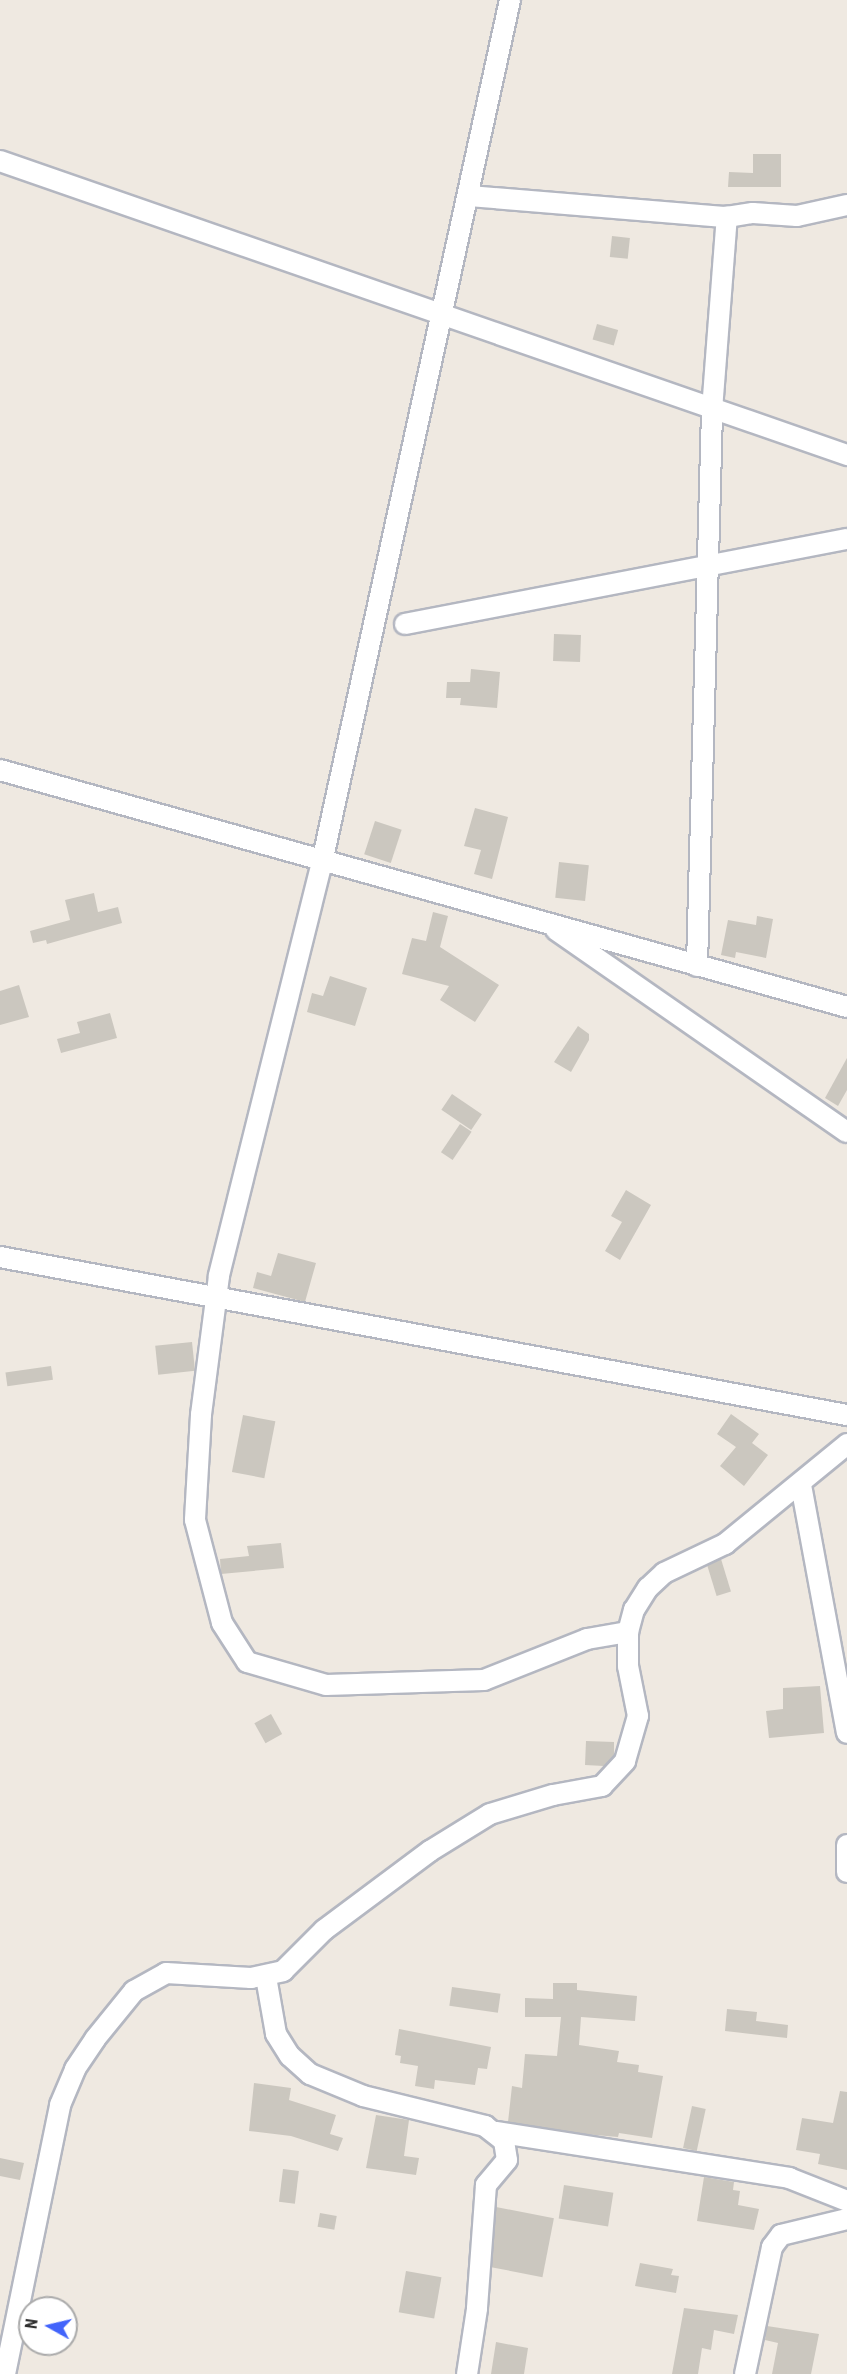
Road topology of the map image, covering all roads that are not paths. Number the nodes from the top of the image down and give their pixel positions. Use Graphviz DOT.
graph roads {
  1 [pos="510,0"];
  2 [pos="0,160"];
  3 [pos="469,196"];
  4 [pos="847,205"];
  5 [pos="727,217"];
  6 [pos="443,316"];
  7 [pos="712,410"];
  8 [pos="847,455"];
  9 [pos="847,539"];
  10 [pos="708,564"];
  11 [pos="405,624"];
  12 [pos="0,770"];
  13 [pos="322,862"];
  14 [pos="541,919"];
  15 [pos="697,966"];
  16 [pos="847,1007"];
  17 [pos="847,1132"];
  18 [pos="0,1257"];
  19 [pos="216,1299"];
  20 [pos="847,1415"];
  21 [pos="847,1444"];
  22 [pos="801,1485"];
  23 [pos="628,1632"];
  24 [pos="847,1733"];
  25 [pos="847,1845"];
  26 [pos="847,1872"];
  27 [pos="266,1977"];
  28 [pos="496,2132"];
  29 [pos="847,2201"];
  30 [pos="847,2219"];
  31 [pos="9,2299"];
  32 [pos="5,2374"];
  33 [pos="467,2374"];
  34 [pos="746,2374"];
  1 -- 3 [label="street"];
  2 -- 6 [label="street"];
  3 -- 5 [label="street"];
  3 -- 6 [label="street"];
  4 -- 5 [label="street"];
  5 -- 7 [label="street"];
  6 -- 7 [label="street"];
  6 -- 13 [label="street"];
  7 -- 8 [label="street"];
  7 -- 10 [label="street"];
  9 -- 10 [label="street"];
  10 -- 11 [label="street"];
  10 -- 15 [label="street"];
  12 -- 13 [label="street"];
  13 -- 14 [label="street"];
  13 -- 19 [label="street"];
  14 -- 15 [label="street"];
  14 -- 17 [label="street"];
  15 -- 16 [label="street"];
  18 -- 19 [label="street"];
  19 -- 20 [label="street"];
  19 -- 23 [label="street"];
  21 -- 22 [label="street"];
  22 -- 23 [label="street"];
  22 -- 24 [label="street"];
  23 -- 27 [label="street"];
  25 -- 26 [label="street"];
  27 -- 28 [label="street"];
  27 -- 31 [label="street"];
  28 -- 29 [label="street"];
  28 -- 33 [label="street"];
  30 -- 34 [label="street"];
  31 -- 32 [label="street"];
}
